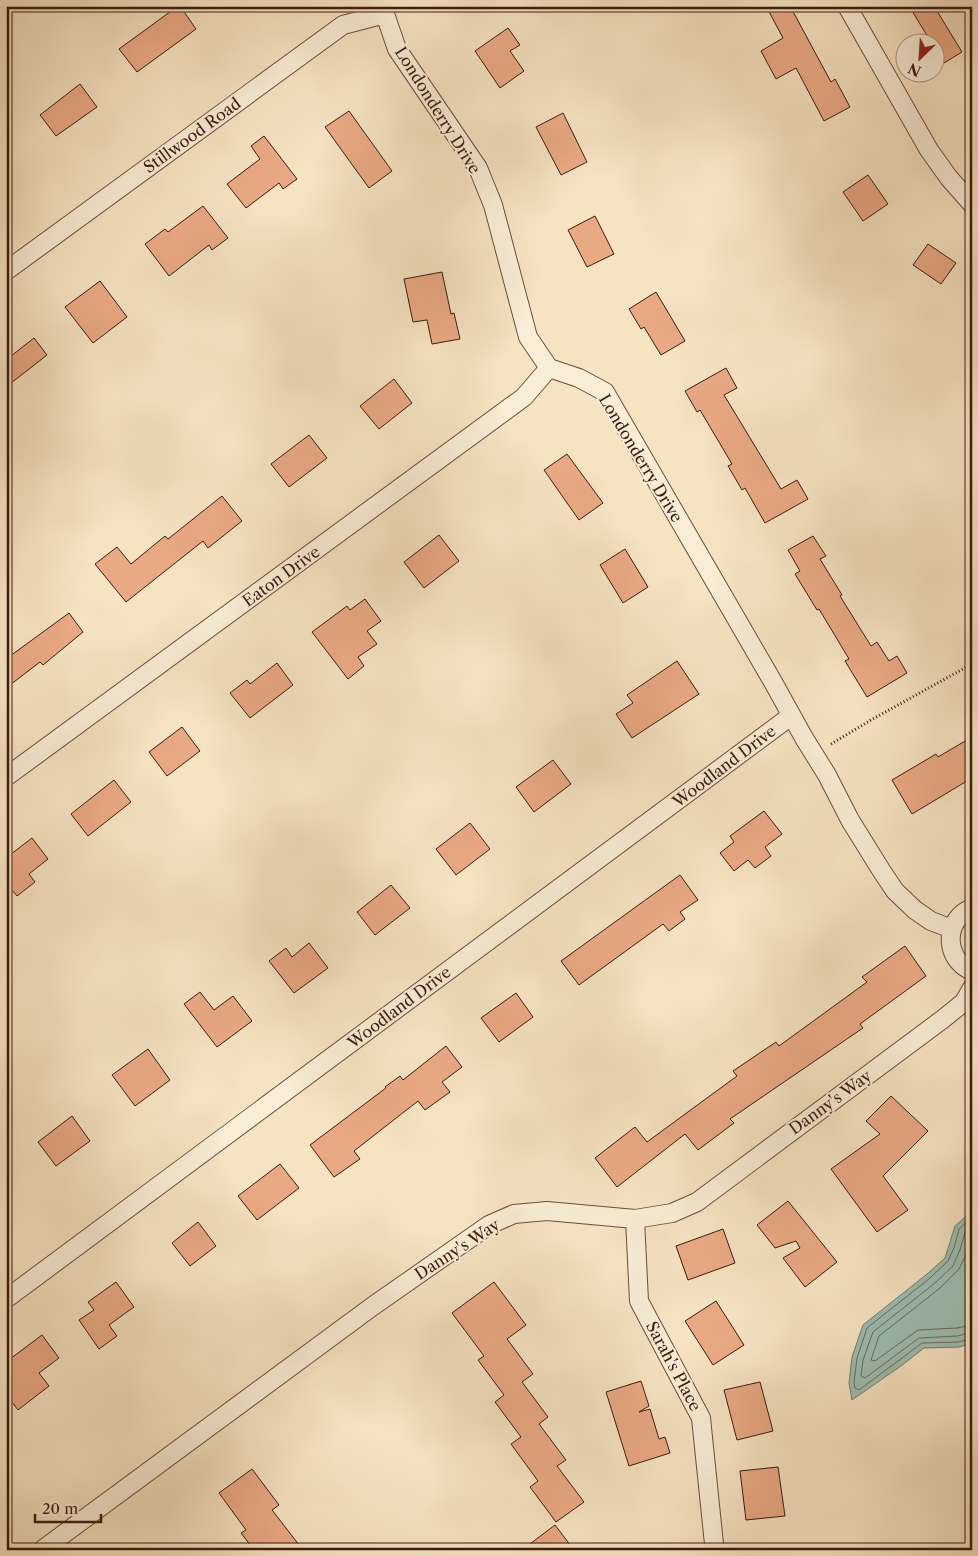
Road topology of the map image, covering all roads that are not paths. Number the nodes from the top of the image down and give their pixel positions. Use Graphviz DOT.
graph roads {
  1 [pos="847,6"];
  2 [pos="385,10"];
  3 [pos="972,204"];
  4 [pos="6,270"];
  5 [pos="549,368"];
  6 [pos="791,716"];
  7 [pos="6,777"];
  8 [pos="972,908"];
  9 [pos="952,929"];
  10 [pos="972,971"];
  11 [pos="972,988"];
  12 [pos="635,1219"];
  13 [pos="6,1299"];
  14 [pos="714,1544"];
  15 [pos="42,1550"];
  1 -- 3 [label="street"];
  2 -- 4 [label="street, Stillwood Road"];
  2 -- 5 [label="street, Londonderry Drive"];
  5 -- 6 [label="street, Londonderry Drive"];
  5 -- 7 [label="street, Eaton Drive"];
  6 -- 9 [label="street"];
  6 -- 13 [label="street, Woodland Drive"];
  8 -- 9 [label="street"];
  9 -- 10 [label="street"];
  11 -- 12 [label="street, Danny's Way"];
  12 -- 14 [label="street, Sarah's Place"];
  12 -- 15 [label="street, Danny's Way"];
}
